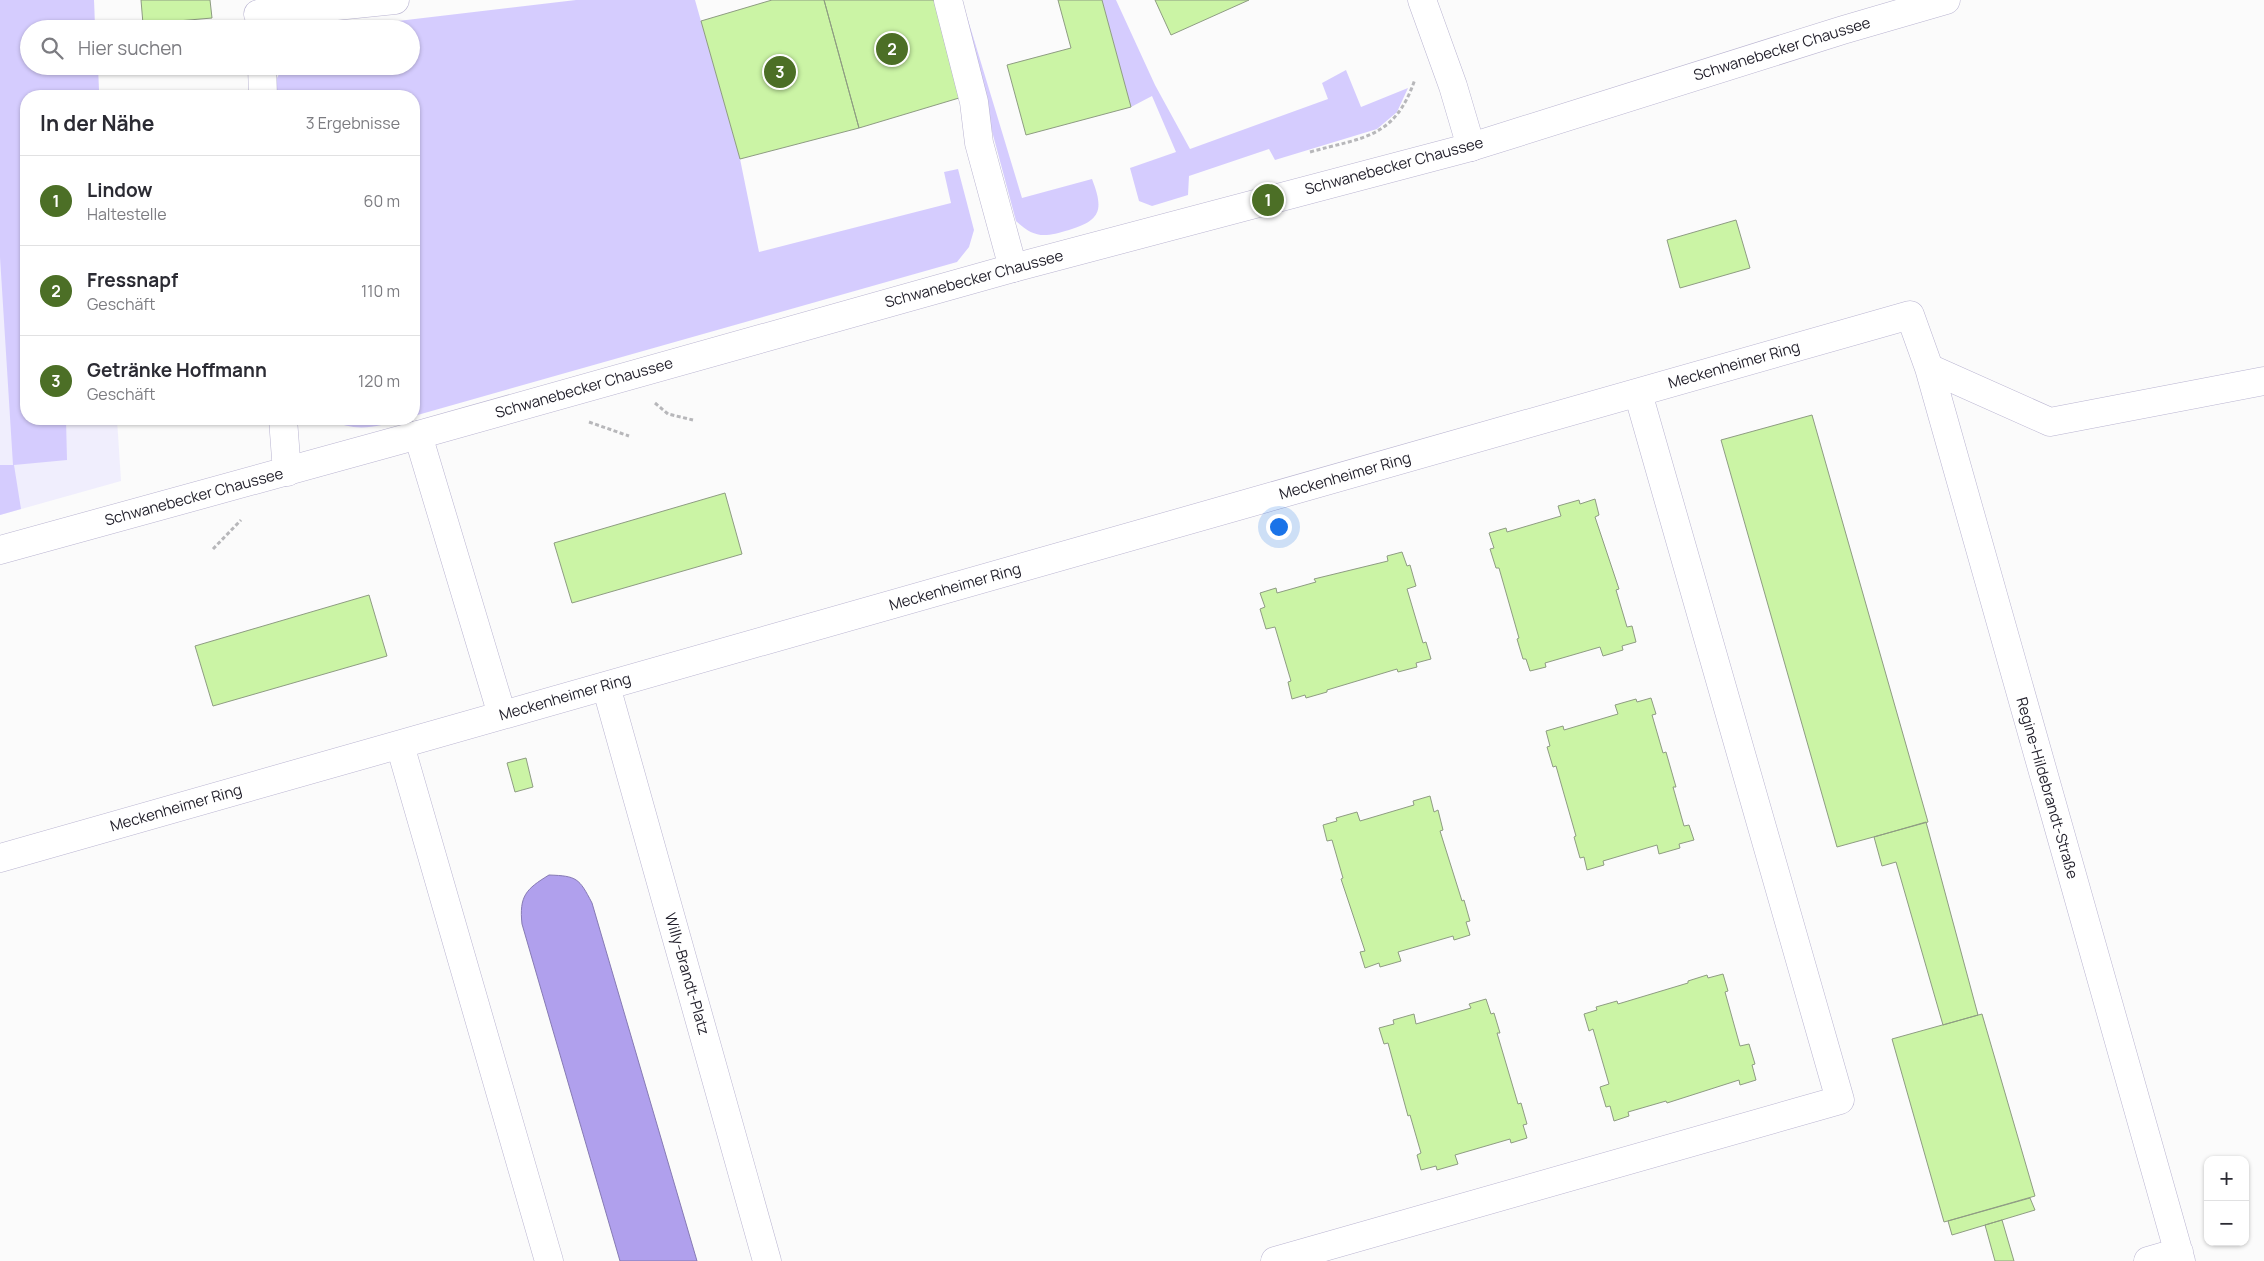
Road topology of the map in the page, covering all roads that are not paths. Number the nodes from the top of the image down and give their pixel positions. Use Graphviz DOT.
graph roads {
  1 [pos="395,0"];
  2 [pos="948,0"];
  3 [pos="1422,0"];
  4 [pos="1946,0"];
  5 [pos="258,14"];
  6 [pos="262,75"];
  7 [pos="263,90"];
  8 [pos="1471,147"];
  9 [pos="1013,268"];
  10 [pos="1910,315"];
  11 [pos="1929,368"];
  12 [pos="2264,380"];
  13 [pos="1638,393"];
  14 [pos="283,425"];
  15 [pos="418,435"];
  16 [pos="287,472"];
  17 [pos="0,550"];
  18 [pos="606,686"];
  19 [pos="502,715"];
  20 [pos="400,745"];
  21 [pos="0,858"];
  22 [pos="2180,1257"];
  23 [pos="549,1261"];
  24 [pos="767,1261"];
  25 [pos="1275,1261"];
  26 [pos="2148,1261"];
  1 -- 5 [label="main road"];
  2 -- 9 [label="main road"];
  3 -- 8 [label="main road"];
  4 -- 8 [label="main road, Schwanebecker Chaussee"];
  6 -- 7 [label="main road"];
  8 -- 9 [label="main road, Schwanebecker Chaussee"];
  9 -- 15 [label="main road, Schwanebecker Chaussee"];
  10 -- 11 [label="main road, Regine-Hildebrandt-Straße"];
  10 -- 13 [label="main road, Meckenheimer Ring"];
  11 -- 12 [label="main road"];
  11 -- 22 [label="main road, Regine-Hildebrandt-Straße"];
  13 -- 18 [label="main road, Meckenheimer Ring"];
  13 -- 25 [label="main road"];
  14 -- 16 [label="main road"];
  15 -- 16 [label="main road, Schwanebecker Chaussee"];
  15 -- 19 [label="main road"];
  16 -- 17 [label="main road, Schwanebecker Chaussee"];
  18 -- 19 [label="main road, Meckenheimer Ring"];
  18 -- 24 [label="main road, Willy-Brandt-Platz"];
  19 -- 20 [label="main road, Meckenheimer Ring"];
  20 -- 21 [label="main road, Meckenheimer Ring"];
  20 -- 23 [label="main road"];
  22 -- 26 [label="main road"];
}
